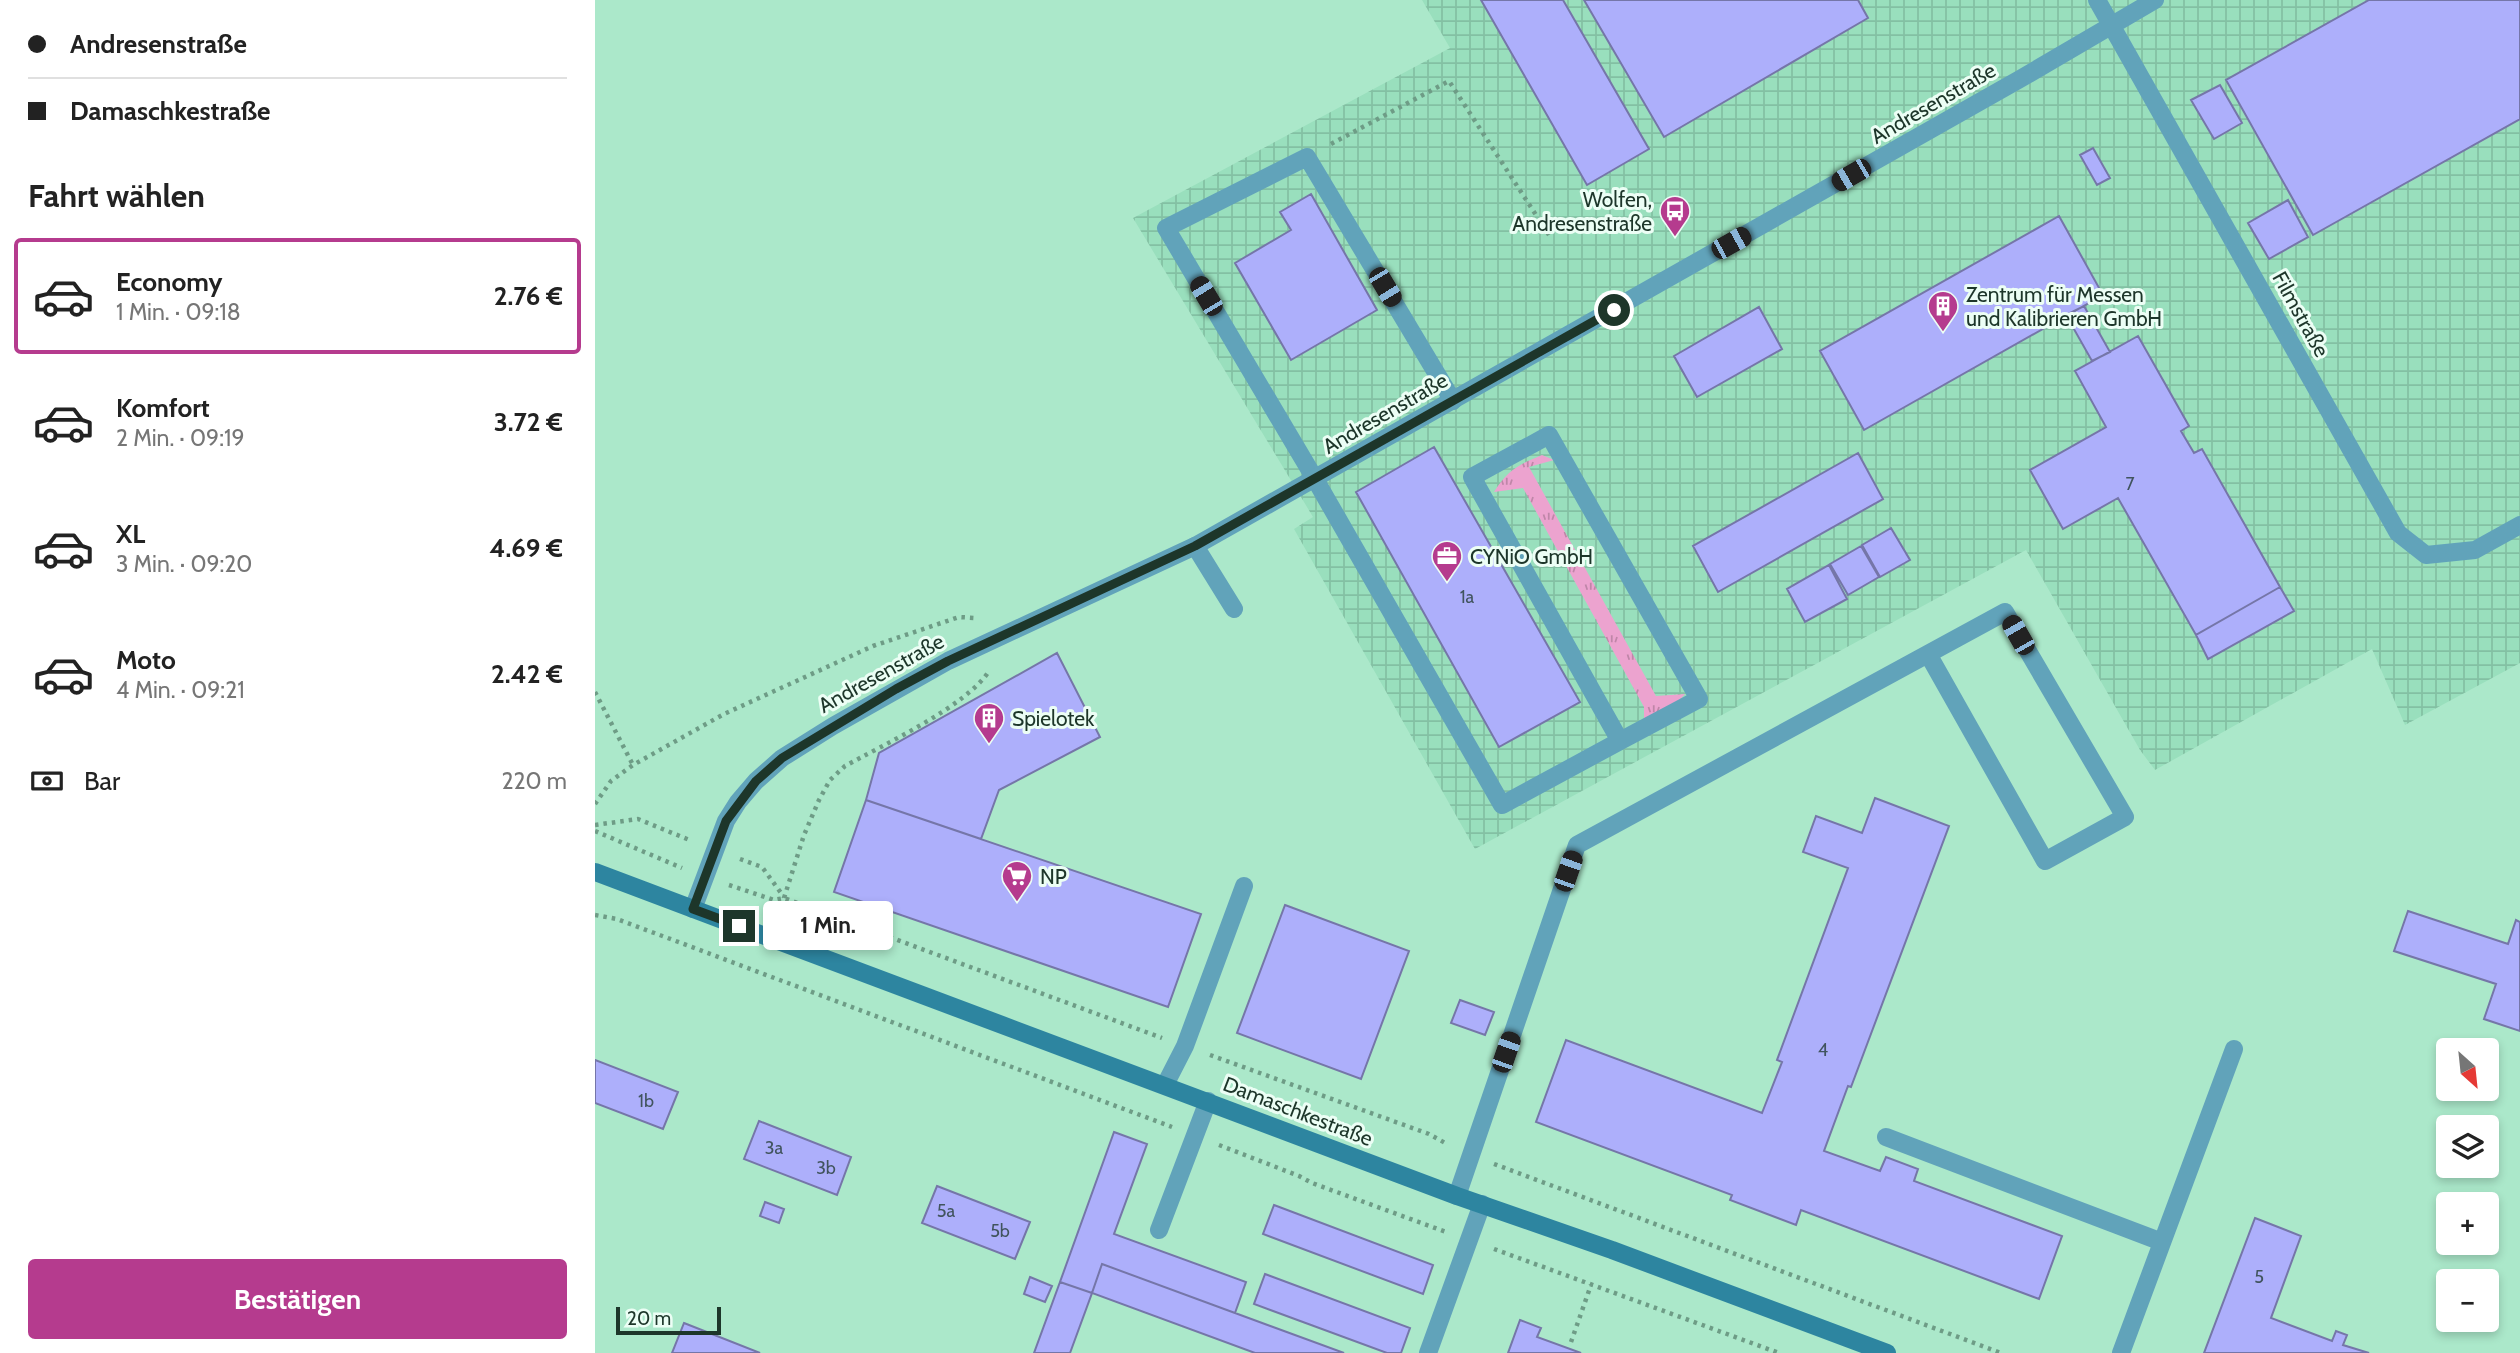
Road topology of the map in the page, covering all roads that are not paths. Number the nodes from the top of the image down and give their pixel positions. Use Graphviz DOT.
graph roads {
  1 [pos="2097,0"];
  2 [pos="2155,0"];
  3 [pos="2112,25"];
  4 [pos="1453,401"];
  5 [pos="1315,479"];
  6 [pos="2520,525"];
  7 [pos="1195,546"];
  8 [pos="1234,609"];
  9 [pos="1928,654"];
  10 [pos="1621,741"];
  11 [pos="595,872"];
  12 [pos="1244,886"];
  13 [pos="693,909"];
  14 [pos="2234,1049"];
  15 [pos="1165,1085"];
  16 [pos="1208,1101"];
  17 [pos="1885,1137"];
  18 [pos="1457,1196"];
  19 [pos="1482,1204"];
  20 [pos="1159,1230"];
  21 [pos="2162,1242"];
  22 [pos="1428,1353"];
  23 [pos="1887,1353"];
  24 [pos="2121,1353"];
  1 -- 3 [label="street, Filmstraße"];
  2 -- 3 [label="street, Andresenstraße"];
  3 -- 4 [label="street, Andresenstraße"];
  3 -- 6 [label="street, Filmstraße"];
  4 -- 5 [label="street, Andresenstraße"];
  4 -- 5 [label="street"];
  5 -- 7 [label="street, Andresenstraße"];
  5 -- 10 [label="street"];
  7 -- 8 [label="street"];
  7 -- 13 [label="street, Andresenstraße"];
  9 -- 9 [label="street"];
  9 -- 18 [label="street"];
  10 -- 10 [label="street"];
  11 -- 13 [label="street, Damaschkestraße"];
  12 -- 15 [label="street"];
  13 -- 15 [label="street, Damaschkestraße"];
  14 -- 21 [label="street"];
  15 -- 16 [label="street, Damaschkestraße"];
  16 -- 18 [label="street, Damaschkestraße"];
  16 -- 20 [label="street"];
  17 -- 21 [label="street"];
  18 -- 19 [label="street, Damaschkestraße"];
  19 -- 22 [label="street"];
  19 -- 23 [label="street, Damaschkestraße"];
  21 -- 24 [label="street"];
}
